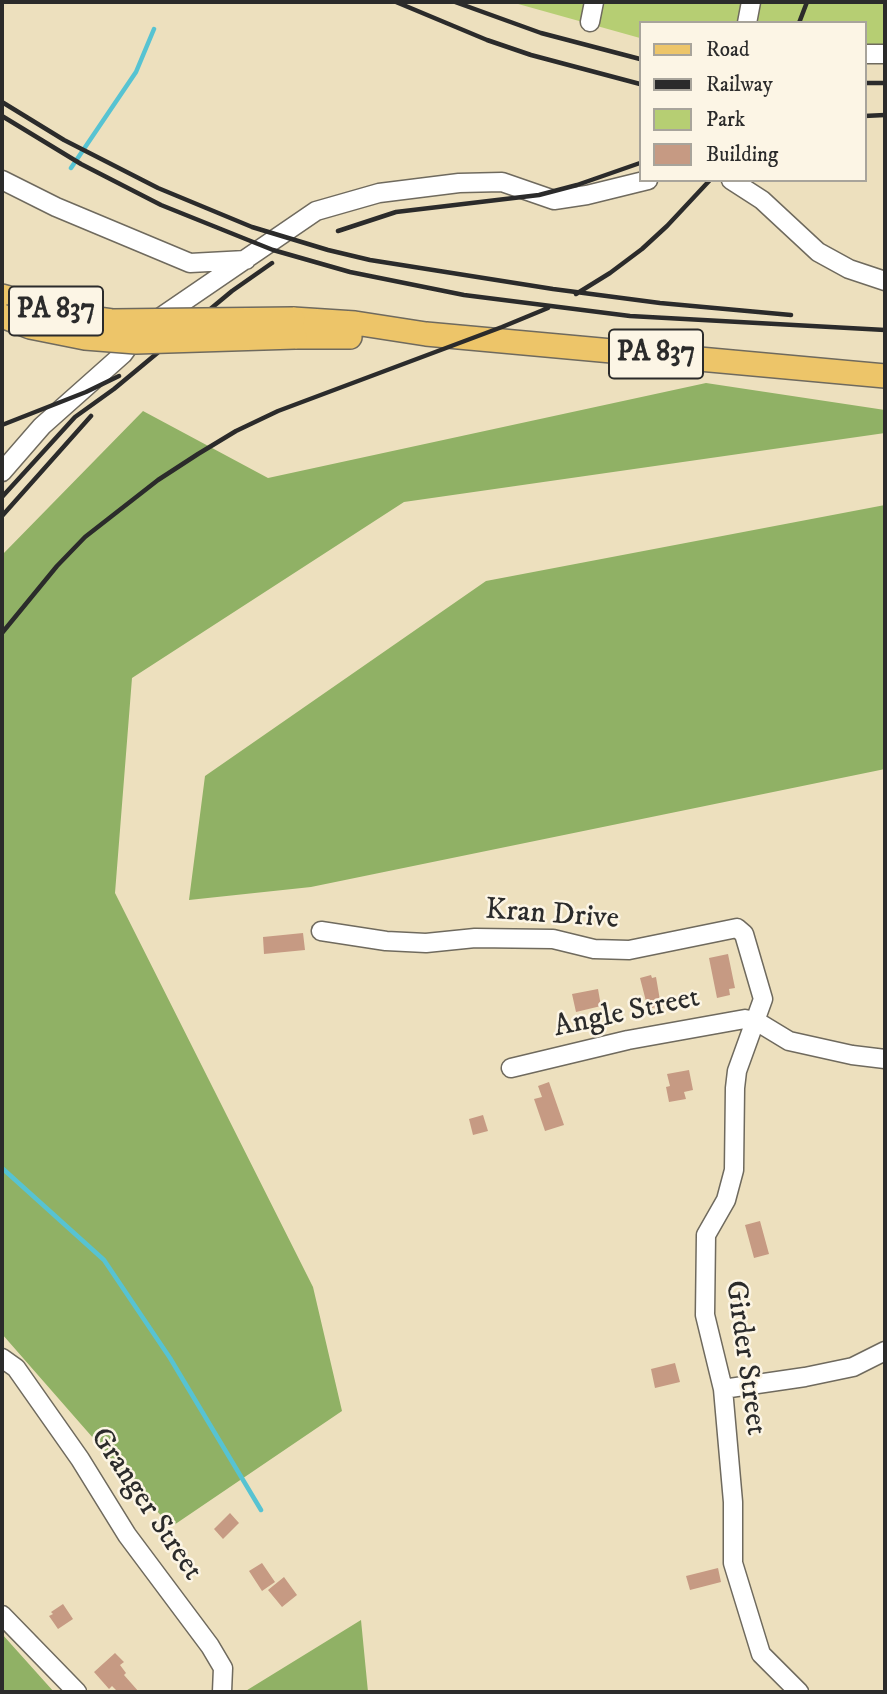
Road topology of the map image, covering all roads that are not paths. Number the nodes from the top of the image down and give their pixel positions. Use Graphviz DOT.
graph roads {
  1 [pos="594,2"];
  2 [pos="751,2"];
  3 [pos="747,21"];
  4 [pos="590,22"];
  5 [pos="866,54"];
  6 [pos="885,54"];
  7 [pos="2,180"];
  8 [pos="640,182"];
  9 [pos="734,182"];
  10 [pos="246,260"];
  11 [pos="885,281"];
  12 [pos="2,296"];
  13 [pos="2,303"];
  14 [pos="2,316"];
  15 [pos="294,328"];
  16 [pos="139,332"];
  17 [pos="885,376"];
  18 [pos="2,472"];
  19 [pos="321,931"];
  20 [pos="756,1021"];
  21 [pos="885,1059"];
  22 [pos="511,1068"];
  23 [pos="885,1351"];
  24 [pos="2,1358"];
  25 [pos="723,1389"];
  26 [pos="2,1615"];
  27 [pos="76,1692"];
  28 [pos="222,1692"];
  29 [pos="799,1692"];
  1 -- 4 [label="street"];
  2 -- 3 [label="street"];
  5 -- 6 [label="street"];
  7 -- 10 [label="street"];
  8 -- 10 [label="street"];
  9 -- 11 [label="street"];
  10 -- 16 [label="street"];
  12 -- 15 [label="main road, PA 837, bridge"];
  13 -- 16 [label="street"];
  14 -- 15 [label="main road, PA 837, bridge"];
  15 -- 17 [label="main road, PA 837"];
  16 -- 18 [label="street"];
  19 -- 20 [label="street, Kran Drive"];
  20 -- 21 [label="street"];
  20 -- 22 [label="street, Angle Street"];
  20 -- 25 [label="street, Girder Street"];
  23 -- 25 [label="street"];
  24 -- 28 [label="street, Granger Street"];
  25 -- 29 [label="street, Girder Street"];
  26 -- 27 [label="street"];
}
